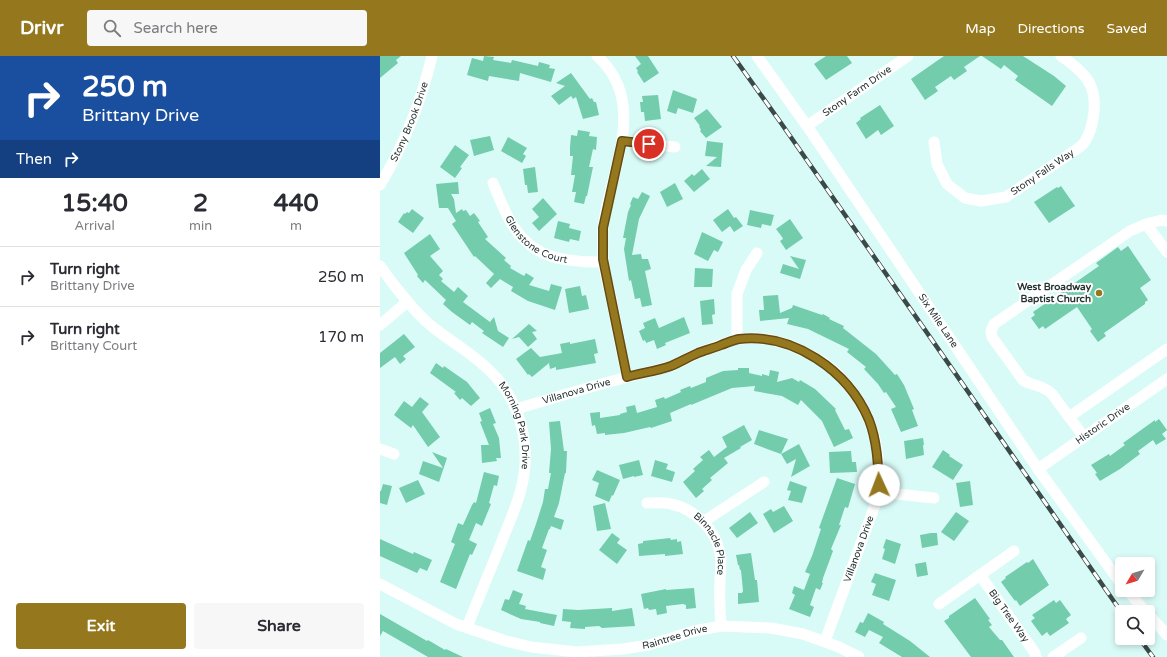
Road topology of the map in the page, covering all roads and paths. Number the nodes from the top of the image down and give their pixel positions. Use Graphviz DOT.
graph roads {
  1 [pos="432,56"];
  2 [pos="597,56"];
  3 [pos="757,56"];
  4 [pos="908,56"];
  5 [pos="1061,56"];
  6 [pos="807,126"];
  7 [pos="622,141"];
  8 [pos="934,142"];
  9 [pos="675,147"];
  10 [pos="493,183"];
  11 [pos="380,185"];
  12 [pos="1167,220"];
  13 [pos="1146,224"];
  14 [pos="1167,252"];
  15 [pos="757,253"];
  16 [pos="604,262"];
  17 [pos="380,266"];
  18 [pos="407,302"];
  19 [pos="380,325"];
  20 [pos="737,339"];
  21 [pos="1167,349"];
  22 [pos="627,377"];
  23 [pos="1167,379"];
  24 [pos="516,409"];
  25 [pos="1069,417"];
  26 [pos="1084,437"];
  27 [pos="380,449"];
  28 [pos="394,454"];
  29 [pos="1038,469"];
  30 [pos="764,482"];
  31 [pos="877,492"];
  32 [pos="934,498"];
  33 [pos="647,503"];
  34 [pos="703,522"];
  35 [pos="1014,551"];
  36 [pos="980,575"];
  37 [pos="1115,575"];
  38 [pos="380,584"];
  39 [pos="1133,597"];
  40 [pos="939,604"];
  41 [pos="1140,605"];
  42 [pos="1155,622"];
  43 [pos="721,626"];
  44 [pos="467,628"];
  45 [pos="1167,635"];
  46 [pos="1081,638"];
  47 [pos="825,641"];
  48 [pos="603,654"];
  49 [pos="859,657"];
  50 [pos="1036,657"];
  51 [pos="1053,657"];
  1 -- 11 [label="street, Stony Brook Drive"];
  2 -- 7 [label="street"];
  3 -- 6 [label="street, Six Mile Lane"];
  4 -- 6 [label="street, Stony Farm Drive"];
  5 -- 8 [label="street, Stony Falls Way"];
  6 -- 29 [label="street, Six Mile Lane"];
  7 -- 9 [label="street"];
  7 -- 16 [label="street"];
  10 -- 16 [label="street, Glenstone Court"];
  12 -- 13 [label="street"];
  13 -- 14 [label="street"];
  13 -- 25 [label="street"];
  15 -- 20 [label="street"];
  16 -- 22 [label="street"];
  17 -- 18 [label="street, Morning Park Drive"];
  18 -- 19 [label="street"];
  18 -- 24 [label="street, Morning Park Drive"];
  20 -- 22 [label="street, Villanova Drive"];
  20 -- 31 [label="street, Villanova Drive"];
  21 -- 25 [label="street"];
  22 -- 24 [label="street, Villanova Drive"];
  23 -- 26 [label="street, Historic Drive"];
  24 -- 44 [label="street, Morning Park Drive"];
  25 -- 26 [label="street"];
  26 -- 29 [label="street, Historic Drive"];
  27 -- 28 [label="street"];
  29 -- 37 [label="street, Six Mile Lane"];
  30 -- 34 [label="street"];
  31 -- 32 [label="street"];
  31 -- 47 [label="street, Villanova Drive"];
  33 -- 34 [label="street, Binnacle Place"];
  34 -- 43 [label="street, Binnacle Place"];
  35 -- 36 [label="street"];
  36 -- 40 [label="street"];
  36 -- 50 [label="street, Big Tree Way"];
  38 -- 44 [label="street, Raintree Drive"];
  39 -- 41 [label="street"];
  42 -- 45 [label="street"];
  43 -- 47 [label="street, Raintree Drive"];
  43 -- 48 [label="street, Raintree Drive"];
  44 -- 48 [label="street, Raintree Drive"];
  46 -- 51 [label="street"];
  47 -- 49 [label="street, Raintree Drive"];
}
